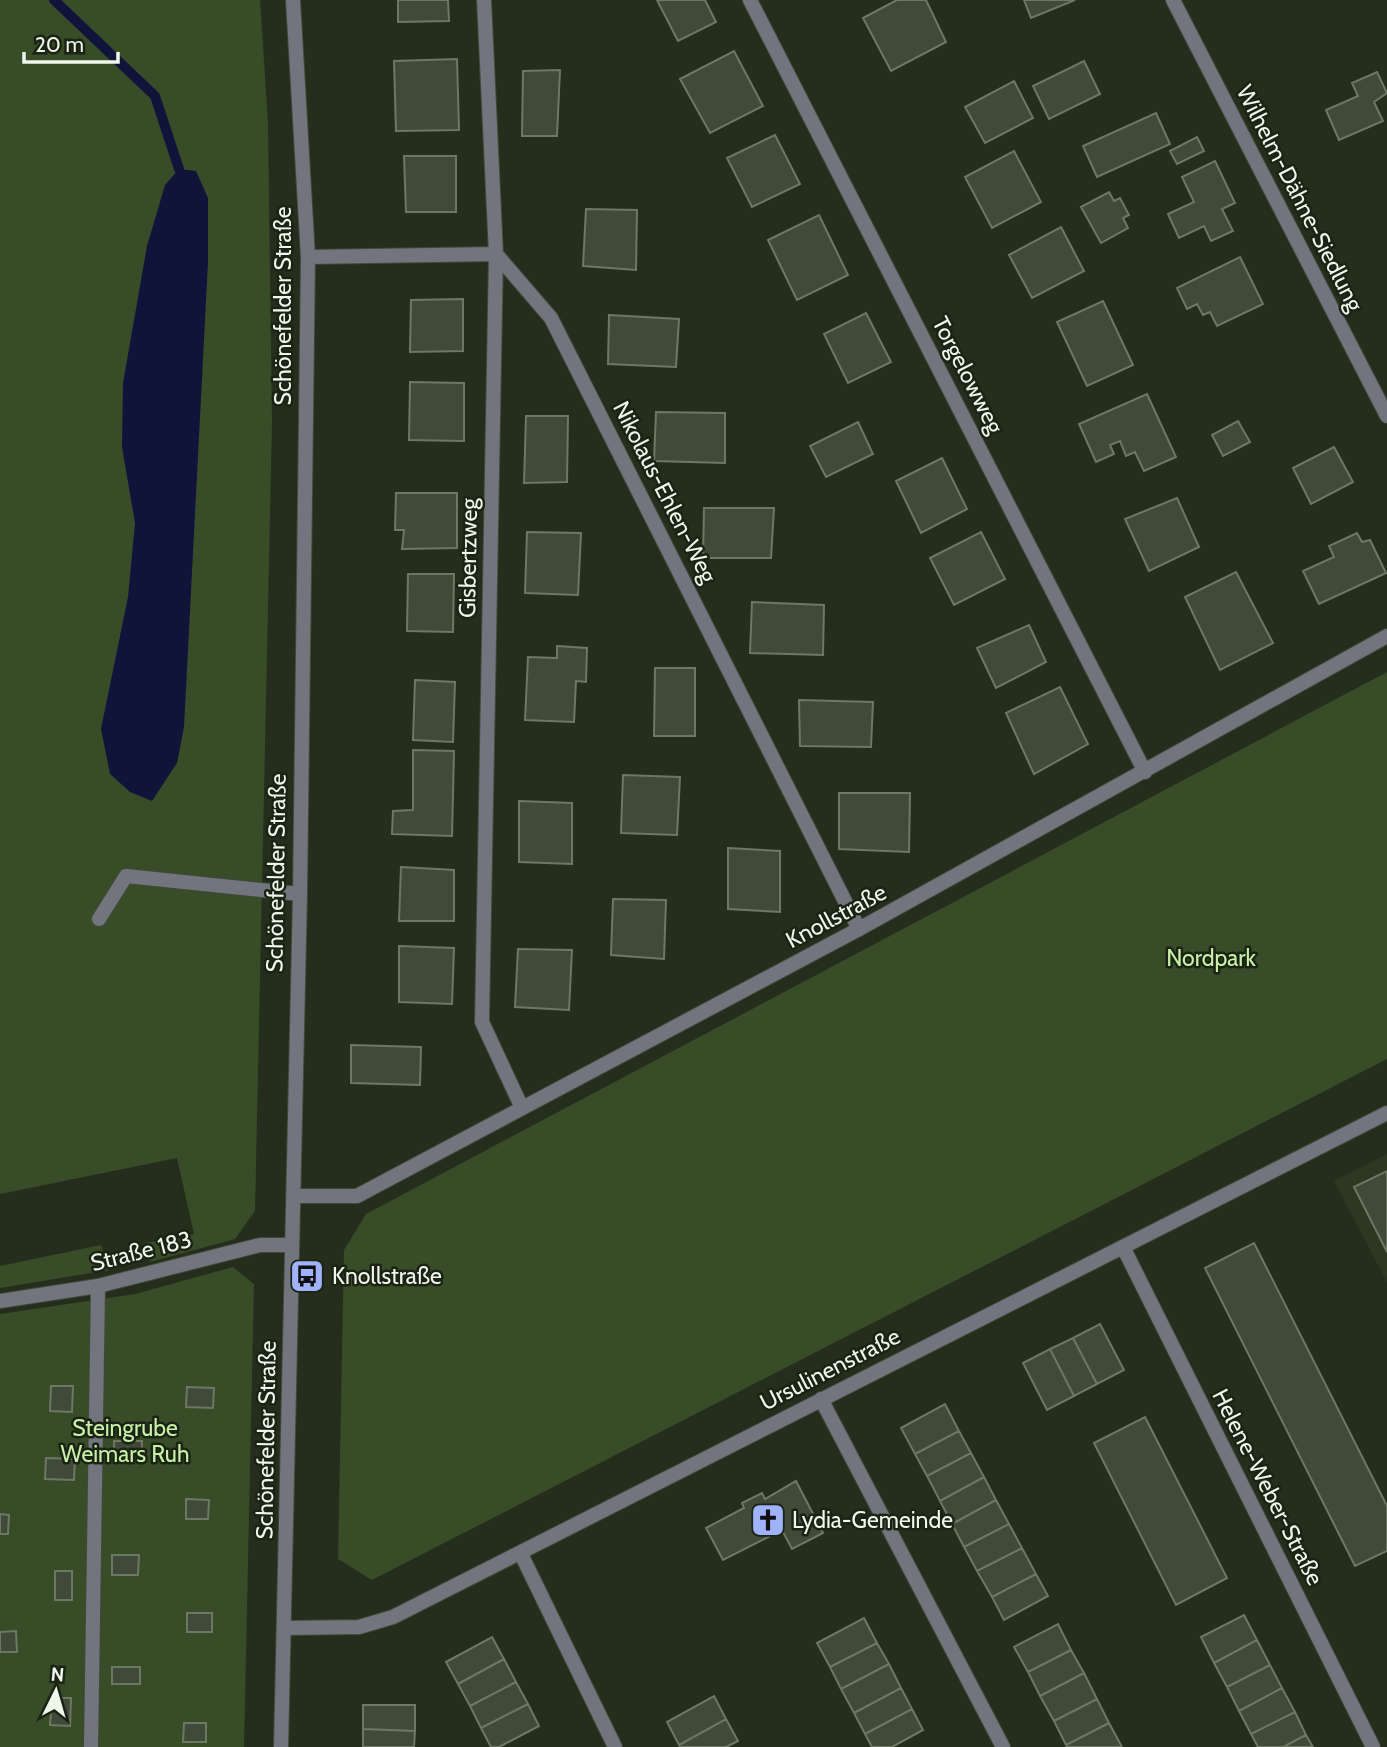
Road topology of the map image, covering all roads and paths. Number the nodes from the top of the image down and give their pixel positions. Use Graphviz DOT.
graph roads {
  1 [pos="293,0"];
  2 [pos="484,0"];
  3 [pos="750,0"];
  4 [pos="1174,0"];
  5 [pos="496,254"];
  6 [pos="308,257"];
  7 [pos="1387,416"];
  8 [pos="1387,636"];
  9 [pos="1145,772"];
  10 [pos="300,894"];
  11 [pos="99,919"];
  12 [pos="859,929"];
  13 [pos="522,1108"];
  14 [pos="1387,1113"];
  15 [pos="293,1196"];
  16 [pos="292,1245"];
  17 [pos="1123,1247"];
  18 [pos="98,1286"];
  19 [pos="0,1301"];
  20 [pos="821,1399"];
  21 [pos="521,1554"];
  22 [pos="284,1628"];
  23 [pos="91,1747"];
  24 [pos="281,1747"];
  25 [pos="615,1747"];
  26 [pos="1003,1747"];
  27 [pos="1373,1747"];
  1 -- 6 [label="street, Schönefelder Straße"];
  2 -- 5 [label="street, Gisbertzweg"];
  3 -- 9 [label="street, Torgelowweg"];
  4 -- 7 [label="street, Wilhelm-Dähne-Siedlung"];
  5 -- 6 [label="street"];
  5 -- 12 [label="street, Nikolaus-Ehlen-Weg"];
  5 -- 13 [label="street, Gisbertzweg"];
  6 -- 10 [label="street, Schönefelder Straße"];
  8 -- 9 [label="street, Knollstraße"];
  9 -- 12 [label="street, Knollstraße"];
  10 -- 11 [label="street"];
  10 -- 15 [label="street, Schönefelder Straße"];
  12 -- 13 [label="street, Knollstraße"];
  13 -- 15 [label="street, Knollstraße"];
  14 -- 17 [label="street, Ursulinenstraße"];
  15 -- 16 [label="street, Schönefelder Straße"];
  16 -- 18 [label="street, Straße 183"];
  16 -- 22 [label="street, Schönefelder Straße"];
  17 -- 20 [label="street, Ursulinenstraße"];
  17 -- 27 [label="street, Helene-Weber-Straße"];
  18 -- 19 [label="street, Straße 183"];
  18 -- 23 [label="street"];
  20 -- 21 [label="street, Ursulinenstraße"];
  20 -- 26 [label="street"];
  21 -- 22 [label="street, Ursulinenstraße"];
  21 -- 25 [label="street"];
  22 -- 24 [label="street, Schönefelder Straße"];
}
